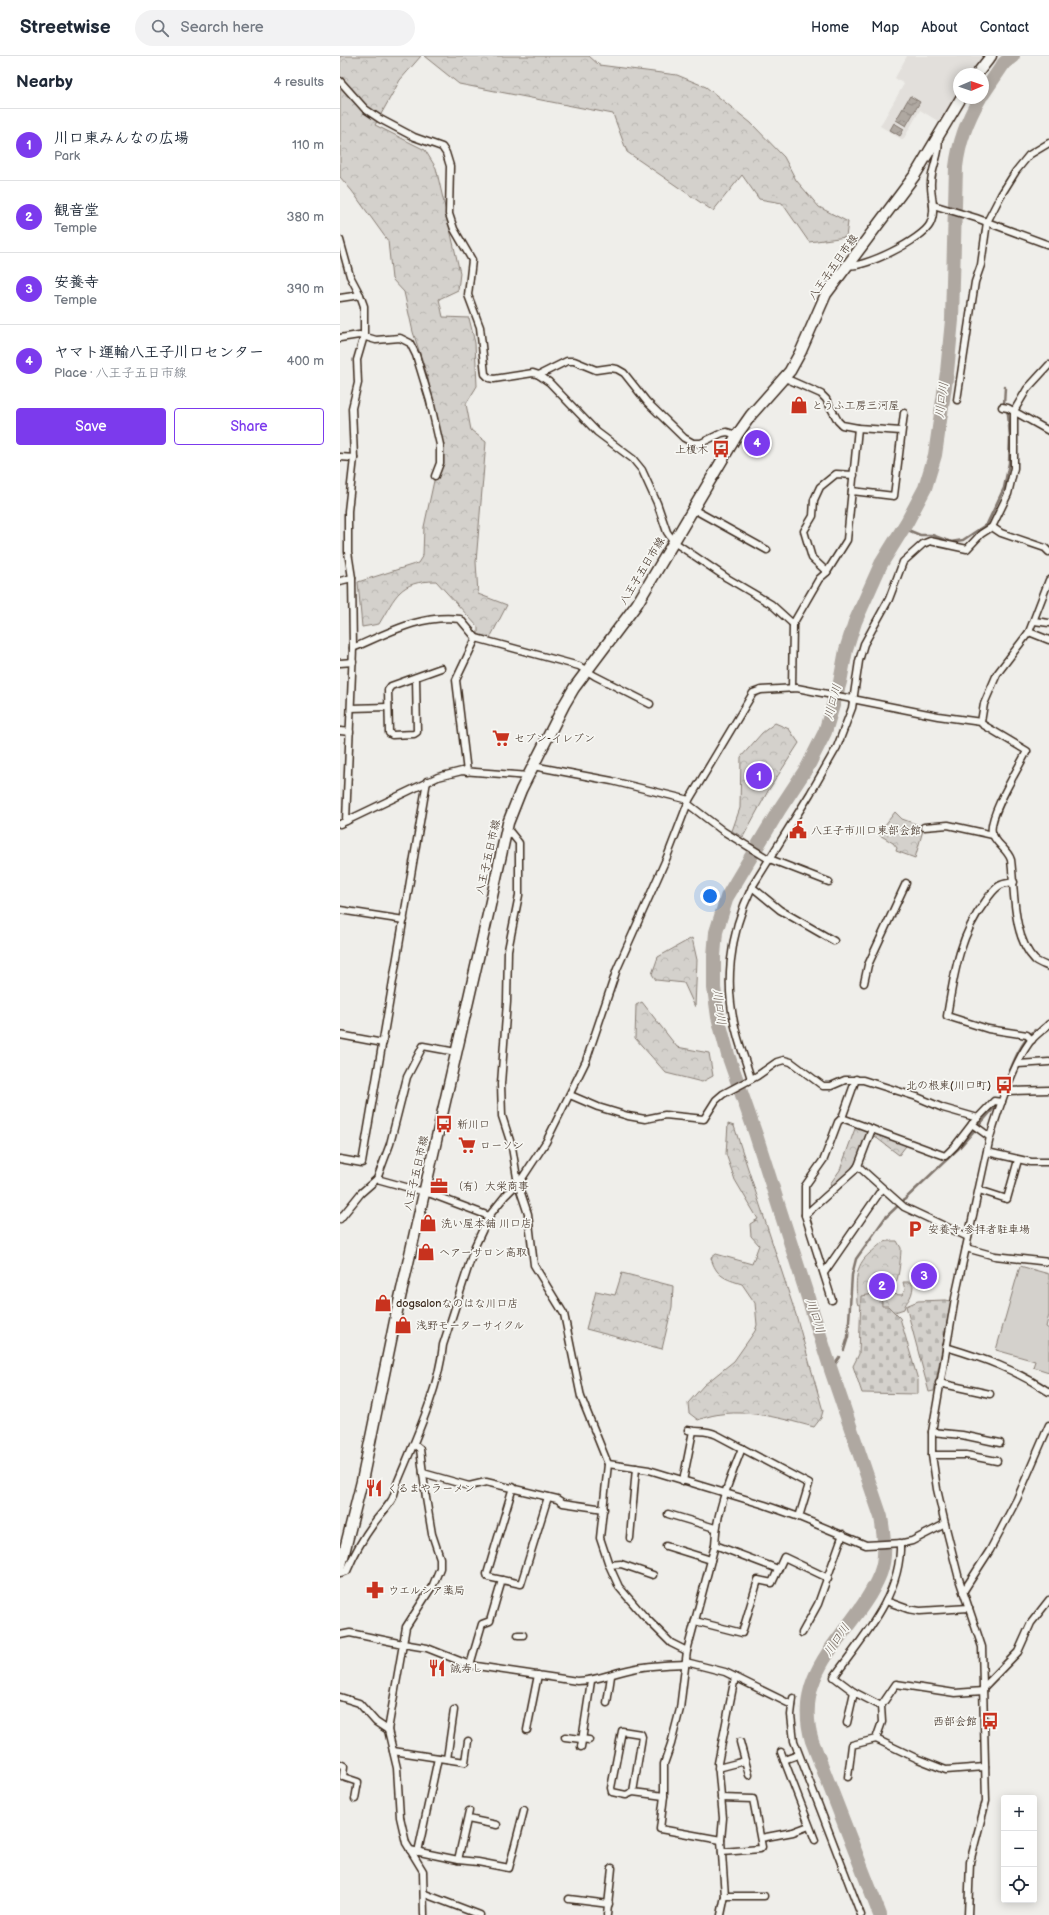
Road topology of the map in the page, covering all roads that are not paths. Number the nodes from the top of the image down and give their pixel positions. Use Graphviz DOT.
graph roads {
  1 [pos="991,56"];
  2 [pos="982,68"];
  3 [pos="340,81"];
  4 [pos="957,104"];
  5 [pos="938,137"];
  6 [pos="1049,143"];
  7 [pos="933,205"];
  8 [pos="988,222"];
  9 [pos="340,240"];
  10 [pos="1049,245"];
  11 [pos="846,265"];
  12 [pos="360,295"];
  13 [pos="340,298"];
  14 [pos="364,336"];
  15 [pos="340,338"];
  16 [pos="1049,365"];
  17 [pos="540,375"];
  18 [pos="785,378"];
  19 [pos="957,400"];
  20 [pos="1008,409"];
  21 [pos="904,413"];
  22 [pos="858,428"];
  23 [pos="901,431"];
  24 [pos="1049,431"];
  25 [pos="737,435"];
  26 [pos="340,457"];
  27 [pos="354,458"];
  28 [pos="854,475"];
  29 [pos="435,476"];
  30 [pos="852,491"];
  31 [pos="693,509"];
  32 [pos="992,527"];
  33 [pos="674,542"];
  34 [pos="767,550"];
  35 [pos="1049,552"];
  36 [pos="827,572"];
  37 [pos="352,578"];
  38 [pos="1049,580"];
  39 [pos="340,581"];
  40 [pos="1034,621"];
  41 [pos="1049,623"];
  42 [pos="793,624"];
  43 [pos="1029,632"];
  44 [pos="476,638"];
  45 [pos="1049,640"];
  46 [pos="353,648"];
  47 [pos="353,662"];
  48 [pos="340,663"];
  49 [pos="441,668"];
  50 [pos="587,670"];
  51 [pos="416,677"];
  52 [pos="792,688"];
  53 [pos="850,699"];
  54 [pos="650,704"];
  55 [pos="388,707"];
  56 [pos="351,708"];
  57 [pos="981,722"];
  58 [pos="340,731"];
  59 [pos="350,732"];
  60 [pos="534,766"];
  61 [pos="467,772"];
  62 [pos="529,776"];
  63 [pos="427,781"];
  64 [pos="688,802"];
  65 [pos="343,823"];
  66 [pos="924,827"];
  67 [pos="505,832"];
  68 [pos="993,835"];
  69 [pos="768,859"];
  70 [pos="829,882"];
  71 [pos="1014,882"];
  72 [pos="906,883"];
  73 [pos="752,887"];
  74 [pos="340,910"];
  75 [pos="404,920"];
  76 [pos="834,941"];
  77 [pos="1049,967"];
  78 [pos="864,983"];
  79 [pos="1049,1024"];
  80 [pos="340,1035"];
  81 [pos="1030,1037"];
  82 [pos="383,1043"];
  83 [pos="456,1052"];
  84 [pos="1049,1062"];
  85 [pos="1018,1064"];
  86 [pos="750,1079"];
  87 [pos="856,1079"];
  88 [pos="1049,1090"];
  89 [pos="1007,1091"];
  90 [pos="570,1096"];
  91 [pos="1002,1102"];
  92 [pos="842,1118"];
  93 [pos="978,1118"];
  94 [pos="974,1126"];
  95 [pos="872,1129"];
  96 [pos="990,1137"];
  97 [pos="986,1152"];
  98 [pos="340,1160"];
  99 [pos="1018,1160"];
  100 [pos="1049,1162"];
  101 [pos="858,1166"];
  102 [pos="377,1179"];
  103 [pos="518,1184"];
  104 [pos="882,1188"];
  105 [pos="979,1190"];
  106 [pos="424,1192"];
  107 [pos="342,1213"];
  108 [pos="805,1215"];
  109 [pos="488,1216"];
  110 [pos="340,1219"];
  111 [pos="968,1237"];
  112 [pos="966,1248"];
  113 [pos="1049,1262"];
  114 [pos="824,1273"];
  115 [pos="832,1300"];
  116 [pos="946,1347"];
  117 [pos="939,1383"];
  118 [pos="1049,1392"];
  119 [pos="990,1394"];
  120 [pos="1049,1425"];
  121 [pos="932,1432"];
  122 [pos="1000,1443"];
  123 [pos="414,1445"];
  124 [pos="742,1448"];
  125 [pos="932,1455"];
  126 [pos="997,1461"];
  127 [pos="608,1464"];
  128 [pos="636,1468"];
  129 [pos="423,1472"];
  130 [pos="683,1481"];
  131 [pos="513,1487"];
  132 [pos="724,1494"];
  133 [pos="548,1497"];
  134 [pos="604,1509"];
  135 [pos="668,1514"];
  136 [pos="799,1517"];
  137 [pos="945,1524"];
  138 [pos="715,1528"];
  139 [pos="843,1534"];
  140 [pos="630,1538"];
  141 [pos="900,1543"];
  142 [pos="715,1545"];
  143 [pos="666,1546"];
  144 [pos="711,1560"];
  145 [pos="609,1565"];
  146 [pos="340,1569"];
  147 [pos="778,1569"];
  148 [pos="340,1573"];
  149 [pos="653,1575"];
  150 [pos="828,1578"];
  151 [pos="502,1580"];
  152 [pos="964,1592"];
  153 [pos="1049,1600"];
  154 [pos="886,1601"];
  155 [pos="969,1608"];
  156 [pos="695,1621"];
  157 [pos="802,1633"];
  158 [pos="340,1634"];
  159 [pos="403,1644"];
  160 [pos="687,1651"];
  161 [pos="685,1663"];
  162 [pos="470,1664"];
  163 [pos="538,1675"];
  164 [pos="611,1676"];
  165 [pos="735,1677"];
  166 [pos="591,1681"];
  167 [pos="983,1689"];
  168 [pos="854,1692"];
  169 [pos="340,1697"];
  170 [pos="793,1698"];
  171 [pos="607,1703"];
  172 [pos="792,1705"];
  173 [pos="881,1706"];
  174 [pos="454,1710"];
  175 [pos="846,1723"];
  176 [pos="388,1730"];
  177 [pos="527,1730"];
  178 [pos="565,1737"];
  179 [pos="582,1739"];
  180 [pos="876,1739"];
  181 [pos="589,1740"];
  182 [pos="468,1741"];
  183 [pos="740,1742"];
  184 [pos="581,1747"];
  185 [pos="393,1751"];
  186 [pos="781,1752"];
  187 [pos="798,1754"];
  188 [pos="438,1758"];
  189 [pos="447,1759"];
  190 [pos="784,1760"];
  191 [pos="745,1761"];
  192 [pos="340,1764"];
  193 [pos="985,1767"];
  194 [pos="718,1768"];
  195 [pos="749,1775"];
  196 [pos="848,1777"];
  197 [pos="633,1792"];
  198 [pos="664,1796"];
  199 [pos="721,1798"];
  200 [pos="355,1799"];
  201 [pos="524,1810"];
  202 [pos="470,1811"];
  203 [pos="468,1818"];
  204 [pos="497,1825"];
  205 [pos="809,1826"];
  206 [pos="761,1838"];
  207 [pos="721,1840"];
  208 [pos="815,1840"];
  209 [pos="410,1850"];
  210 [pos="418,1852"];
  211 [pos="722,1852"];
  212 [pos="458,1860"];
  213 [pos="612,1868"];
  214 [pos="425,1894"];
  215 [pos="725,1896"];
  216 [pos="764,1896"];
  217 [pos="569,1898"];
  218 [pos="608,1904"];
  219 [pos="424,1915"];
  220 [pos="480,1915"];
  221 [pos="608,1915"];
  222 [pos="721,1915"];
  223 [pos="861,1915"];
  224 [pos="968,1915"];
  1 -- 2 [label="main road"];
  3 -- 17 [label="street"];
  4 -- 5 [label="main road, 八王子五日市線"];
  5 -- 7 [label="street"];
  5 -- 11 [label="main road, 八王子五日市線"];
  6 -- 8 [label="street"];
  7 -- 8 [label="street"];
  7 -- 11 [label="street"];
  8 -- 10 [label="street"];
  8 -- 19 [label="street"];
  9 -- 12 [label="street"];
  11 -- 18 [label="main road, 八王子五日市線"];
  12 -- 13 [label="street"];
  12 -- 14 [label="street"];
  14 -- 15 [label="street"];
  14 -- 27 [label="street"];
  14 -- 29 [label="street"];
  16 -- 20 [label="street"];
  17 -- 25 [label="street"];
  17 -- 33 [label="street"];
  18 -- 22 [label="street"];
  18 -- 25 [label="main road, 八王子五日市線"];
  20 -- 24 [label="street"];
  20 -- 32 [label="street"];
  21 -- 23 [label="street"];
  22 -- 23 [label="street"];
  22 -- 28 [label="street"];
  23 -- 30 [label="street"];
  25 -- 31 [label="main road, 八王子五日市線"];
  26 -- 27 [label="street"];
  27 -- 37 [label="street"];
  28 -- 30 [label="street"];
  28 -- 36 [label="street"];
  30 -- 36 [label="street"];
  31 -- 33 [label="main road, 八王子五日市線"];
  31 -- 34 [label="street"];
  32 -- 35 [label="street"];
  32 -- 53 [label="street"];
  33 -- 42 [label="street"];
  33 -- 50 [label="main road, 八王子五日市線"];
  36 -- 42 [label="street"];
  37 -- 39 [label="street"];
  37 -- 46 [label="street"];
  38 -- 40 [label="street"];
  40 -- 41 [label="street"];
  40 -- 43 [label="street"];
  42 -- 52 [label="street"];
  43 -- 45 [label="street"];
  43 -- 57 [label="street"];
  44 -- 46 [label="street"];
  44 -- 50 [label="street"];
  44 -- 61 [label="street"];
  46 -- 47 [label="street"];
  47 -- 48 [label="street"];
  47 -- 56 [label="street"];
  49 -- 51 [label="street"];
  50 -- 54 [label="street"];
  50 -- 60 [label="main road, 八王子五日市線"];
  51 -- 55 [label="street"];
  51 -- 55 [label="street"];
  52 -- 53 [label="street"];
  52 -- 64 [label="street"];
  53 -- 57 [label="street"];
  53 -- 69 [label="street"];
  55 -- 56 [label="street"];
  56 -- 59 [label="street"];
  57 -- 68 [label="street"];
  58 -- 59 [label="street"];
  59 -- 65 [label="street"];
  60 -- 62 [label="main road, 八王子五日市線"];
  60 -- 64 [label="street"];
  61 -- 62 [label="street"];
  61 -- 63 [label="street"];
  62 -- 67 [label="main road, 八王子五日市線"];
  63 -- 65 [label="street"];
  63 -- 75 [label="street"];
  64 -- 69 [label="street"];
  64 -- 90 [label="street"];
  66 -- 68 [label="street"];
  67 -- 83 [label="main road, 八王子五日市線"];
  67 -- 103 [label="street"];
  68 -- 71 [label="street"];
  69 -- 70 [label="street"];
  69 -- 73 [label="street"];
  71 -- 77 [label="street"];
  71 -- 81 [label="street"];
  72 -- 78 [label="street"];
  73 -- 76 [label="street"];
  73 -- 86 [label="street"];
  74 -- 75 [label="street"];
  75 -- 82 [label="street"];
  79 -- 81 [label="street"];
  80 -- 82 [label="street"];
  81 -- 85 [label="street"];
  82 -- 98 [label="street"];
  83 -- 102 [label="street"];
  83 -- 106 [label="main road, 八王子五日市線"];
  84 -- 85 [label="street"];
  85 -- 89 [label="street"];
  86 -- 87 [label="street"];
  86 -- 90 [label="street"];
  87 -- 92 [label="street"];
  87 -- 93 [label="street"];
  88 -- 89 [label="street"];
  89 -- 91 [label="street"];
  90 -- 103 [label="street"];
  91 -- 93 [label="street"];
  91 -- 96 [label="street"];
  92 -- 95 [label="street"];
  92 -- 108 [label="street"];
  93 -- 94 [label="street"];
  94 -- 95 [label="street"];
  94 -- 96 [label="street"];
  95 -- 101 [label="street"];
  96 -- 97 [label="street"];
  97 -- 99 [label="street"];
  97 -- 105 [label="street"];
  99 -- 100 [label="street"];
  99 -- 105 [label="street"];
  101 -- 104 [label="street"];
  101 -- 108 [label="street"];
  102 -- 106 [label="street"];
  102 -- 107 [label="street"];
  103 -- 109 [label="street"];
  103 -- 127 [label="street"];
  104 -- 111 [label="street"];
  104 -- 114 [label="street"];
  105 -- 111 [label="street"];
  106 -- 109 [label="street"];
  106 -- 146 [label="main road, 八王子五日市線"];
  107 -- 110 [label="street"];
  108 -- 114 [label="street"];
  109 -- 123 [label="street"];
  111 -- 112 [label="street"];
  112 -- 113 [label="street"];
  112 -- 116 [label="street"];
  114 -- 115 [label="street"];
  116 -- 117 [label="street"];
  116 -- 118 [label="street"];
  117 -- 119 [label="street"];
  117 -- 121 [label="street"];
  120 -- 152 [label="street"];
  121 -- 122 [label="street"];
  121 -- 125 [label="street"];
  123 -- 129 [label="street"];
  123 -- 148 [label="street"];
  124 -- 130 [label="street"];
  124 -- 132 [label="street"];
  124 -- 136 [label="street"];
  125 -- 126 [label="street"];
  125 -- 137 [label="street"];
  127 -- 128 [label="street"];
  127 -- 134 [label="street"];
  128 -- 130 [label="street"];
  128 -- 140 [label="street"];
  129 -- 131 [label="street"];
  129 -- 159 [label="street"];
  130 -- 132 [label="street"];
  131 -- 133 [label="street"];
  131 -- 151 [label="street"];
  132 -- 136 [label="street"];
  132 -- 138 [label="street"];
  133 -- 134 [label="street"];
  133 -- 151 [label="street"];
  134 -- 145 [label="street"];
  135 -- 138 [label="street"];
  136 -- 139 [label="street"];
  137 -- 141 [label="street"];
  137 -- 152 [label="street"];
  138 -- 142 [label="street"];
  139 -- 141 [label="street"];
  139 -- 150 [label="street"];
  141 -- 154 [label="street"];
  142 -- 144 [label="street"];
  142 -- 147 [label="street"];
  143 -- 144 [label="street"];
  144 -- 156 [label="street"];
  145 -- 149 [label="street"];
  145 -- 160 [label="street"];
  147 -- 150 [label="street"];
  147 -- 156 [label="street"];
  150 -- 157 [label="street"];
  151 -- 162 [label="street"];
  152 -- 155 [label="street"];
  153 -- 167 [label="street"];
  154 -- 155 [label="street"];
  154 -- 168 [label="street"];
  155 -- 167 [label="street"];
  156 -- 160 [label="street"];
  158 -- 159 [label="street"];
  159 -- 162 [label="street"];
  159 -- 176 [label="street"];
  160 -- 161 [label="street"];
  161 -- 164 [label="street"];
  161 -- 165 [label="street"];
  161 -- 198 [label="street"];
  162 -- 163 [label="street"];
  163 -- 166 [label="street"];
  163 -- 177 [label="street"];
  164 -- 166 [label="street"];
  164 -- 171 [label="street"];
  165 -- 172 [label="street"];
  165 -- 194 [label="street"];
  166 -- 179 [label="street"];
  167 -- 173 [label="street"];
  167 -- 193 [label="street"];
  168 -- 173 [label="street"];
  168 -- 175 [label="street"];
  169 -- 176 [label="street"];
  170 -- 172 [label="street"];
  172 -- 187 [label="street"];
  173 -- 180 [label="street"];
  174 -- 189 [label="street"];
  176 -- 185 [label="street"];
  178 -- 179 [label="street"];
  179 -- 181 [label="street"];
  179 -- 184 [label="street"];
  180 -- 193 [label="street"];
  180 -- 196 [label="street"];
  182 -- 189 [label="street"];
  183 -- 191 [label="street"];
  185 -- 188 [label="street"];
  185 -- 209 [label="street"];
  186 -- 190 [label="street"];
  187 -- 190 [label="street"];
  187 -- 223 [label="street"];
  188 -- 189 [label="street"];
  188 -- 210 [label="street"];
  190 -- 205 [label="street"];
  191 -- 194 [label="street"];
  191 -- 195 [label="street"];
  192 -- 200 [label="street"];
  193 -- 224 [label="street"];
  194 -- 199 [label="street"];
  197 -- 197 [label="street"];
  197 -- 198 [label="street"];
  198 -- 207 [label="street"];
  199 -- 206 [label="street"];
  199 -- 207 [label="street"];
  201 -- 212 [label="street"];
  202 -- 203 [label="street"];
  203 -- 204 [label="street"];
  203 -- 212 [label="street"];
  205 -- 206 [label="street"];
  205 -- 208 [label="street"];
  206 -- 211 [label="street"];
  207 -- 211 [label="street"];
  209 -- 210 [label="street"];
  209 -- 214 [label="street"];
  210 -- 212 [label="street"];
  211 -- 215 [label="street"];
  213 -- 218 [label="street"];
  214 -- 219 [label="street"];
  214 -- 220 [label="street"];
  215 -- 216 [label="street"];
  215 -- 222 [label="street"];
  217 -- 218 [label="street"];
  218 -- 221 [label="street"];
}
